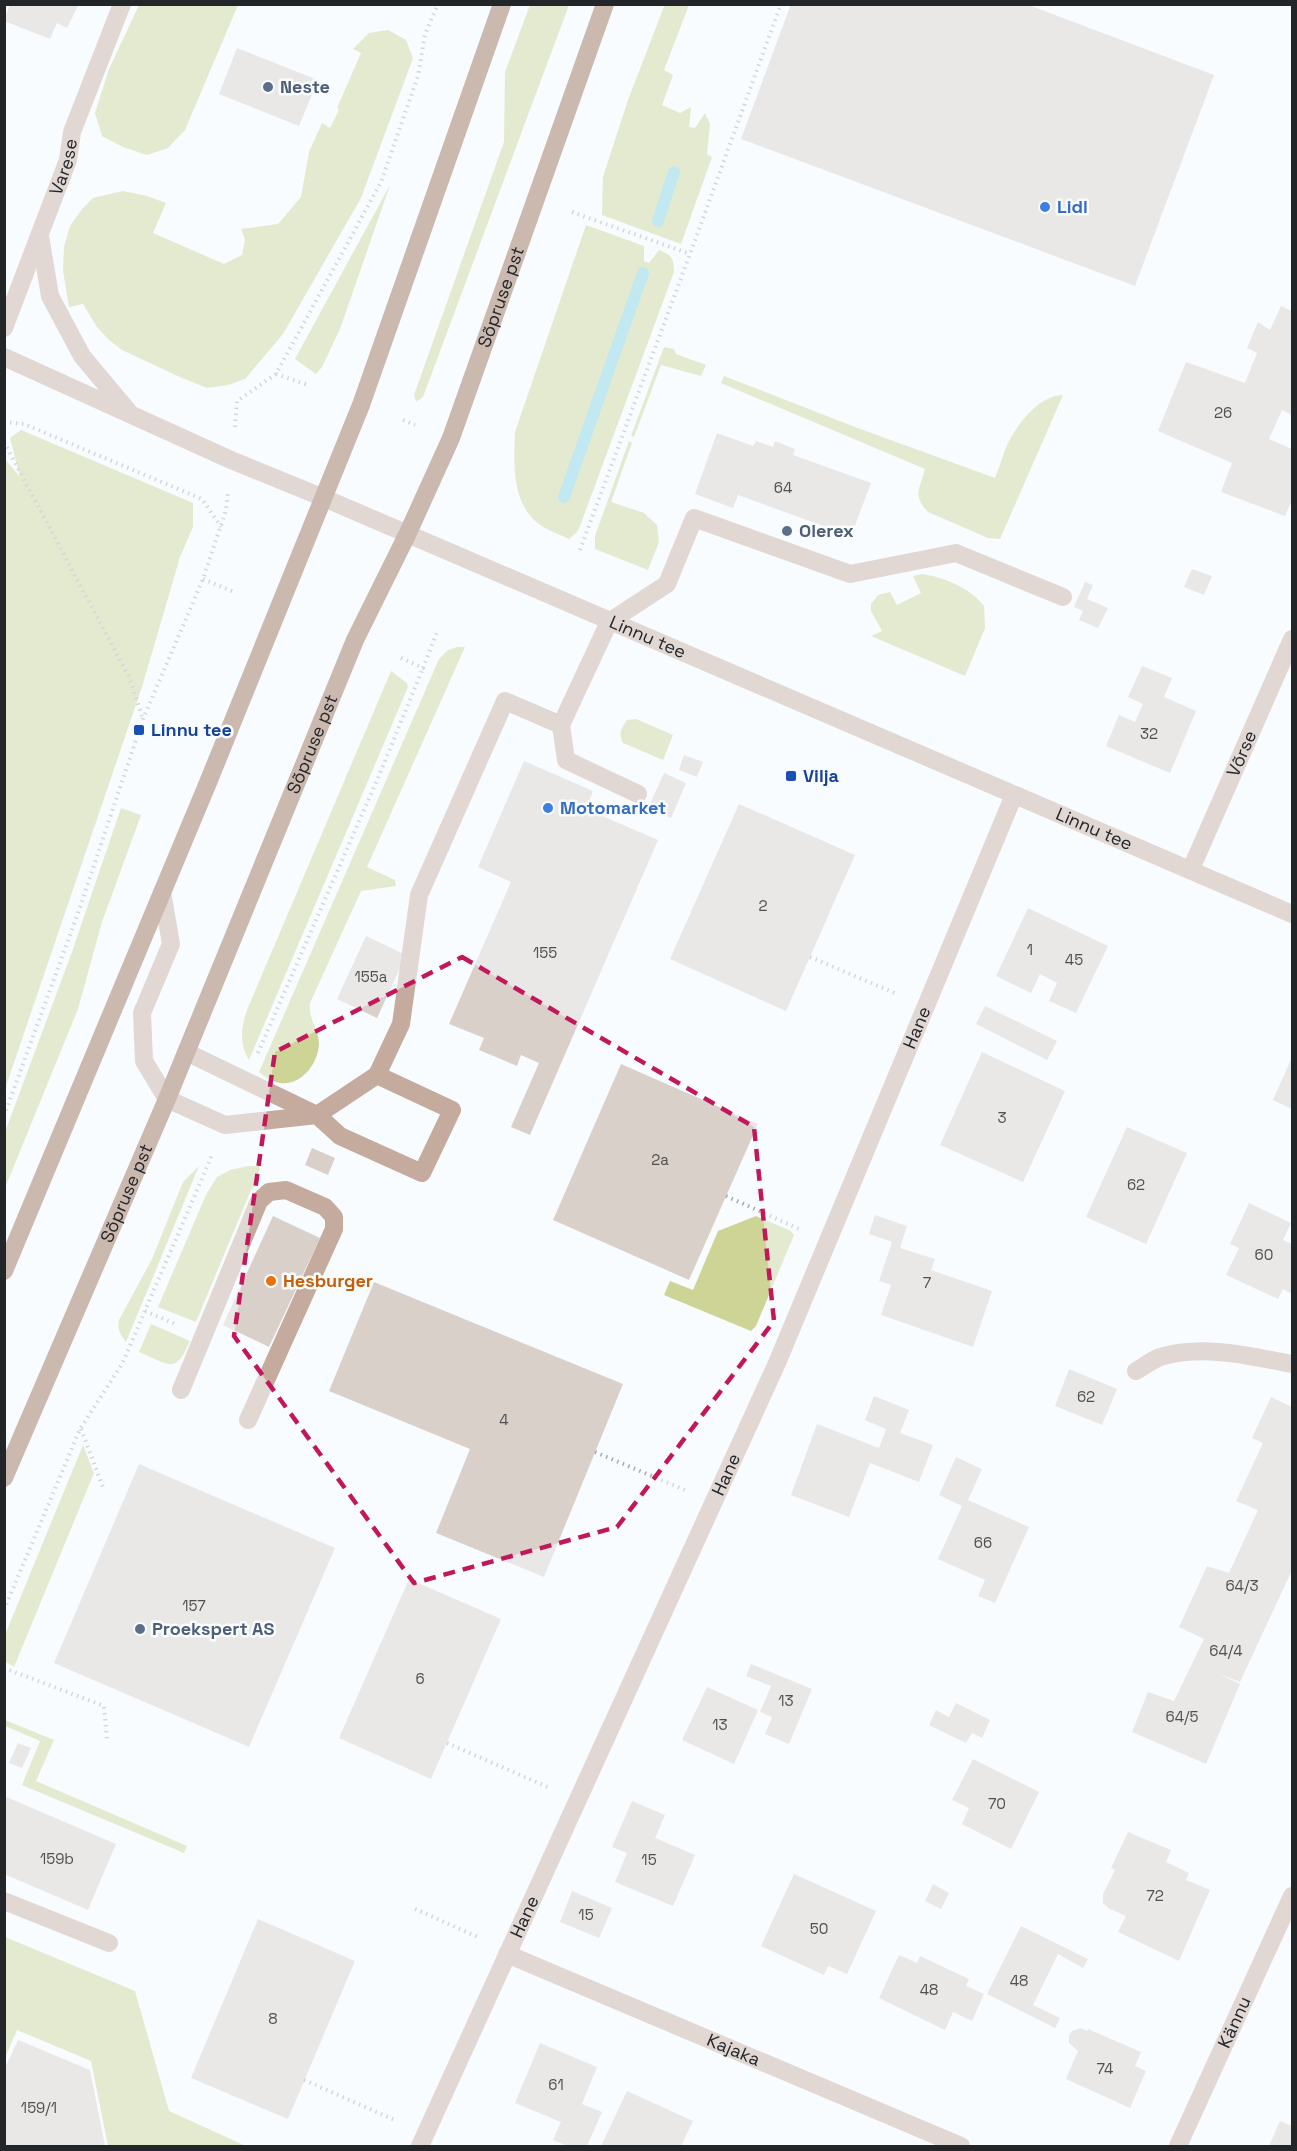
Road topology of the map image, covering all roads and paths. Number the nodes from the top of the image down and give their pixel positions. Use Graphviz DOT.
graph roads {
  1 [pos="122,4"];
  2 [pos="438,4"];
  3 [pos="502,4"];
  4 [pos="605,4"];
  5 [pos="781,4"];
  6 [pos="572,212"];
  7 [pos="40,236"];
  8 [pos="690,254"];
  9 [pos="4,328"];
  10 [pos="4,357"];
  11 [pos="276,374"];
  12 [pos="308,385"];
  13 [pos="236,410"];
  14 [pos="131,415"];
  15 [pos="404,420"];
  16 [pos="4,422"];
  17 [pos="414,425"];
  18 [pos="4,442"];
  19 [pos="324,498"];
  20 [pos="226,510"];
  21 [pos="221,527"];
  22 [pos="407,535"];
  23 [pos="580,550"];
  24 [pos="203,579"];
  25 [pos="234,592"];
  26 [pos="1063,597"];
  27 [pos="609,622"];
  28 [pos="437,632"];
  29 [pos="1293,639"];
  30 [pos="401,658"];
  31 [pos="423,668"];
  32 [pos="143,719"];
  33 [pos="561,724"];
  34 [pos="638,794"];
  35 [pos="1014,795"];
  36 [pos="1191,868"];
  37 [pos="162,892"];
  38 [pos="1293,914"];
  39 [pos="810,957"];
  40 [pos="905,997"];
  41 [pos="186,1052"];
  42 [pos="257,1056"];
  43 [pos="377,1075"];
  44 [pos="167,1099"];
  45 [pos="317,1115"];
  46 [pos="4,1116"];
  47 [pos="215,1150"];
  48 [pos="726,1197"];
  49 [pos="802,1230"];
  50 [pos="4,1271"];
  51 [pos="1293,1364"];
  52 [pos="1136,1371"];
  53 [pos="182,1390"];
  54 [pos="248,1419"];
  55 [pos="80,1429"];
  56 [pos="594,1452"];
  57 [pos="4,1478"];
  58 [pos="104,1490"];
  59 [pos="685,1490"];
  60 [pos="4,1610"];
  61 [pos="4,1668"];
  62 [pos="107,1739"];
  63 [pos="447,1743"];
  64 [pos="554,1790"];
  65 [pos="1293,1896"];
  66 [pos="4,1901"];
  67 [pos="415,1909"];
  68 [pos="486,1941"];
  69 [pos="109,1942"];
  70 [pos="507,1954"];
  71 [pos="304,2080"];
  72 [pos="404,2124"];
  73 [pos="420,2146"];
  74 [pos="961,2146"];
  75 [pos="1178,2146"];
  1 -- 7 [label="street, Varese"];
  2 -- 11 [label="path"];
  3 -- 19 [label="main road"];
  4 -- 22 [label="main road, Sõpruse pst"];
  5 -- 8 [label="path"];
  6 -- 8 [label="path"];
  7 -- 9 [label="street, Varese"];
  7 -- 14 [label="street"];
  8 -- 23 [label="path"];
  10 -- 14 [label="street, Linnu tee"];
  11 -- 12 [label="path"];
  11 -- 13 [label="path"];
  14 -- 19 [label="street, Linnu tee"];
  15 -- 17 [label="path"];
  16 -- 21 [label="path"];
  18 -- 32 [label="path"];
  19 -- 22 [label="street, Linnu tee"];
  19 -- 37 [label="main road"];
  20 -- 21 [label="path"];
  21 -- 24 [label="path"];
  22 -- 27 [label="street, Linnu tee"];
  22 -- 41 [label="main road, Sõpruse pst"];
  24 -- 25 [label="path"];
  24 -- 32 [label="path"];
  26 -- 27 [label="street"];
  27 -- 33 [label="street"];
  27 -- 35 [label="street, Linnu tee"];
  28 -- 31 [label="path"];
  29 -- 36 [label="street, Võrse"];
  30 -- 31 [label="path"];
  31 -- 42 [label="path"];
  32 -- 46 [label="path"];
  33 -- 34 [label="street"];
  33 -- 43 [label="street"];
  35 -- 36 [label="street, Linnu tee"];
  35 -- 70 [label="street, Hane"];
  36 -- 38 [label="street, Linnu tee"];
  37 -- 44 [label="street"];
  37 -- 50 [label="main road"];
  39 -- 40 [label="path"];
  41 -- 44 [label="main road, Sõpruse pst"];
  41 -- 45 [label="street"];
  43 -- 45 [label="street"];
  43 -- 45 [label="street"];
  44 -- 45 [label="street"];
  44 -- 57 [label="main road, Sõpruse pst"];
  47 -- 55 [label="path"];
  48 -- 49 [label="path"];
  51 -- 52 [label="street"];
  53 -- 54 [label="street"];
  55 -- 58 [label="path"];
  55 -- 60 [label="path"];
  56 -- 59 [label="path"];
  61 -- 62 [label="path"];
  63 -- 64 [label="path"];
  65 -- 75 [label="street, Kännu"];
  66 -- 69 [label="street"];
  67 -- 68 [label="path"];
  70 -- 73 [label="street, Hane"];
  70 -- 74 [label="street, Kajaka"];
  71 -- 72 [label="path"];
}
